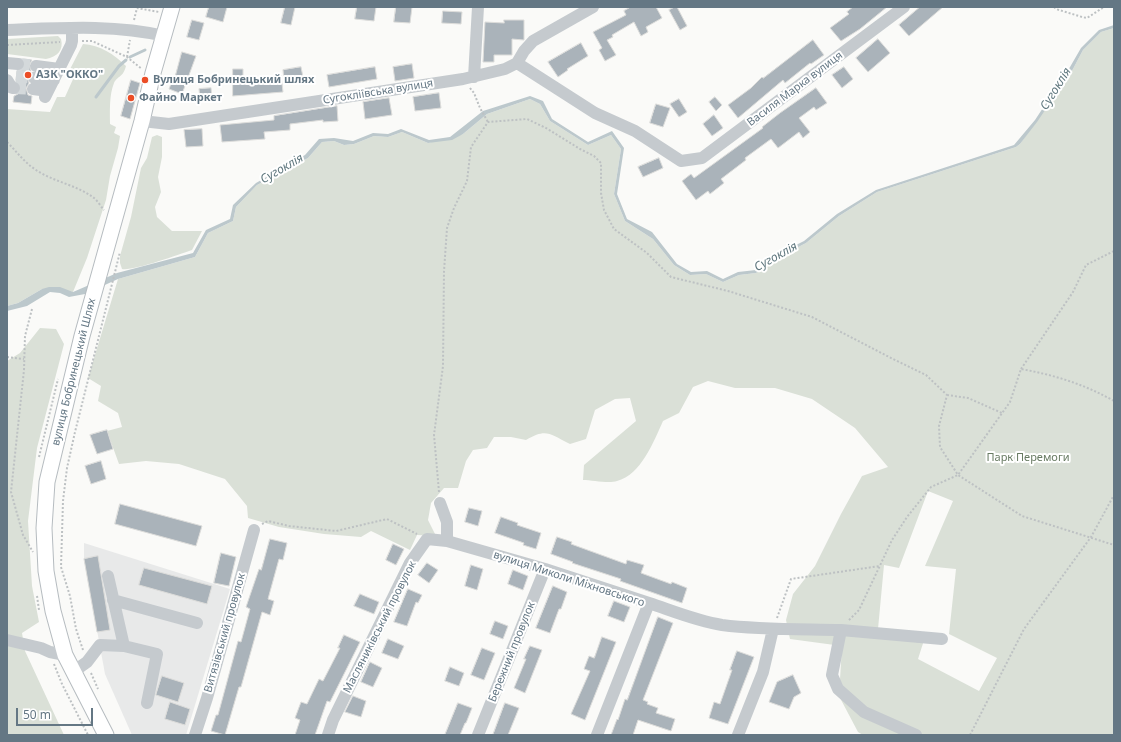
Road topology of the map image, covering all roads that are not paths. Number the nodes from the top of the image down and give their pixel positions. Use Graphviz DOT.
graph roads {
  1 [pos="172,7"];
  2 [pos="478,7"];
  3 [pos="593,7"];
  4 [pos="904,7"];
  5 [pos="72,28"];
  6 [pos="7,30"];
  7 [pos="165,36"];
  8 [pos="517,63"];
  9 [pos="56,74"];
  10 [pos="468,78"];
  11 [pos="142,121"];
  12 [pos="440,503"];
  13 [pos="254,530"];
  14 [pos="447,541"];
  15 [pos="545,569"];
  16 [pos="108,576"];
  17 [pos="113,600"];
  18 [pos="649,603"];
  19 [pos="197,623"];
  20 [pos="773,629"];
  21 [pos="841,630"];
  22 [pos="942,639"];
  23 [pos="7,640"];
  24 [pos="124,646"];
  25 [pos="65,655"];
  26 [pos="73,672"];
  27 [pos="147,703"];
  28 [pos="106,735"];
  29 [pos="195,735"];
  30 [pos="328,735"];
  31 [pos="478,735"];
  32 [pos="597,735"];
  33 [pos="738,735"];
  34 [pos="916,735"];
  1 -- 7 [label="main road, вулиця Бобринецький Шлях"];
  2 -- 10 [label="street"];
  3 -- 8 [label="street"];
  4 -- 8 [label="street, Василя Марка вулиця"];
  5 -- 6 [label="street"];
  5 -- 7 [label="street"];
  5 -- 9 [label="street"];
  7 -- 11 [label="main road, вулиця Бобринецький Шлях"];
  8 -- 10 [label="street, Сугокліївська вулиця"];
  9 -- 9 [label="street"];
  10 -- 11 [label="street, Сугокліївська вулиця"];
  11 -- 25 [label="main road, вулиця Бобринецький Шлях"];
  12 -- 14 [label="street"];
  13 -- 29 [label="street, Витязівський провулок"];
  14 -- 15 [label="street, вулиця Миколи Міхновського"];
  14 -- 30 [label="street, Масляниківський провулок"];
  15 -- 18 [label="street, вулиця Миколи Міхновського"];
  15 -- 31 [label="street, Бережний провулок"];
  16 -- 17 [label="street"];
  17 -- 19 [label="street"];
  17 -- 24 [label="street"];
  18 -- 20 [label="street"];
  18 -- 32 [label="street, вулиця Миколи Міхновського"];
  20 -- 21 [label="street"];
  20 -- 33 [label="street"];
  21 -- 22 [label="street"];
  21 -- 34 [label="street"];
  23 -- 25 [label="street"];
  24 -- 26 [label="street"];
  24 -- 27 [label="street"];
  25 -- 26 [label="main road, вулиця Бобринецький Шлях"];
  26 -- 28 [label="main road, вулиця Бобринецький Шлях"];
}
